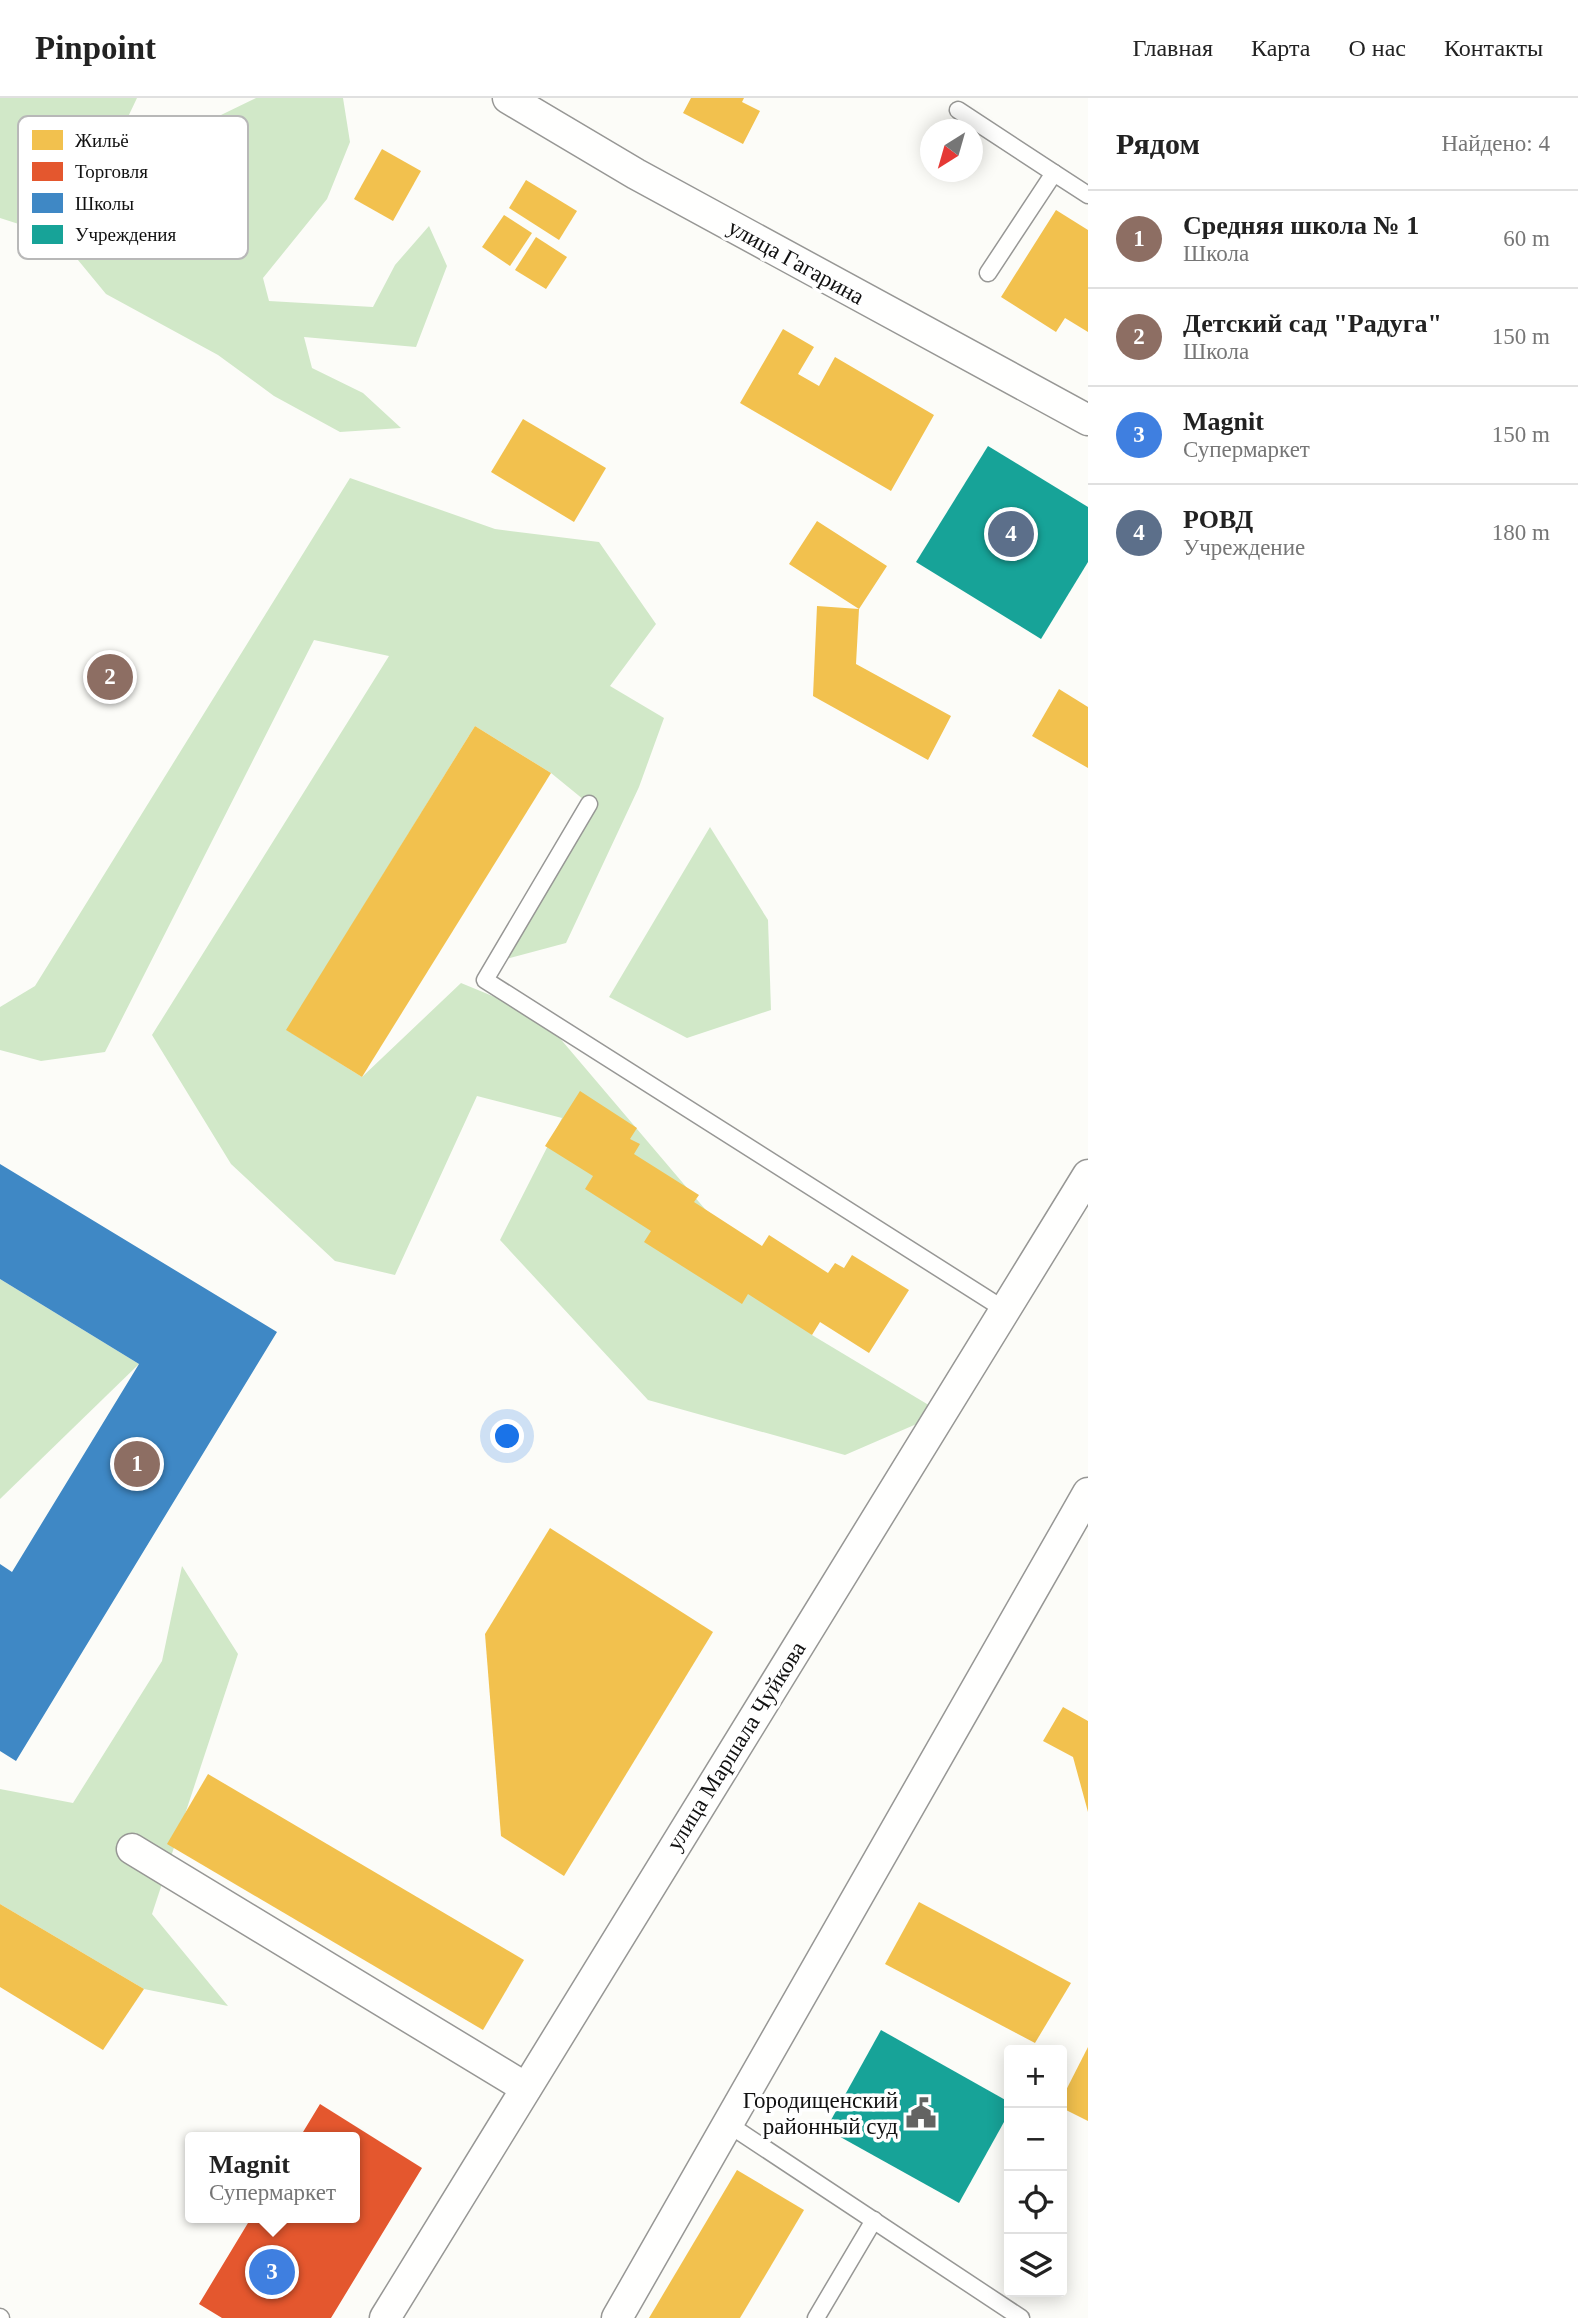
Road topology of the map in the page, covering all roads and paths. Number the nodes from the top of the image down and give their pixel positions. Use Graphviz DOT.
graph roads {
  1 [pos="508,98"];
  2 [pos="958,110"];
  3 [pos="1054,173"];
  4 [pos="1088,195"];
  5 [pos="988,273"];
  6 [pos="1088,420"];
  7 [pos="589,804"];
  8 [pos="1088,1175"];
  9 [pos="1005,1310"];
  10 [pos="1088,1493"];
  11 [pos="132,1849"];
  12 [pos="526,2088"];
  13 [pos="728,2124"];
  14 [pos="874,2220"];
  15 [pos="385,2318"];
  16 [pos="617,2318"];
  17 [pos="816,2318"];
  18 [pos="1021,2318"];
  1 -- 6 [label="street, улица Гагарина"];
  2 -- 3 [label="lane"];
  3 -- 4 [label="lane"];
  3 -- 5 [label="lane"];
  7 -- 9 [label="lane"];
  8 -- 9 [label="street, улица Маршала Чуйкова"];
  9 -- 12 [label="street, улица Маршала Чуйкова"];
  10 -- 13 [label="street"];
  11 -- 12 [label="street"];
  12 -- 15 [label="street, улица Маршала Чуйкова"];
  13 -- 14 [label="lane"];
  13 -- 16 [label="street"];
  14 -- 17 [label="lane"];
  14 -- 18 [label="lane"];
}
